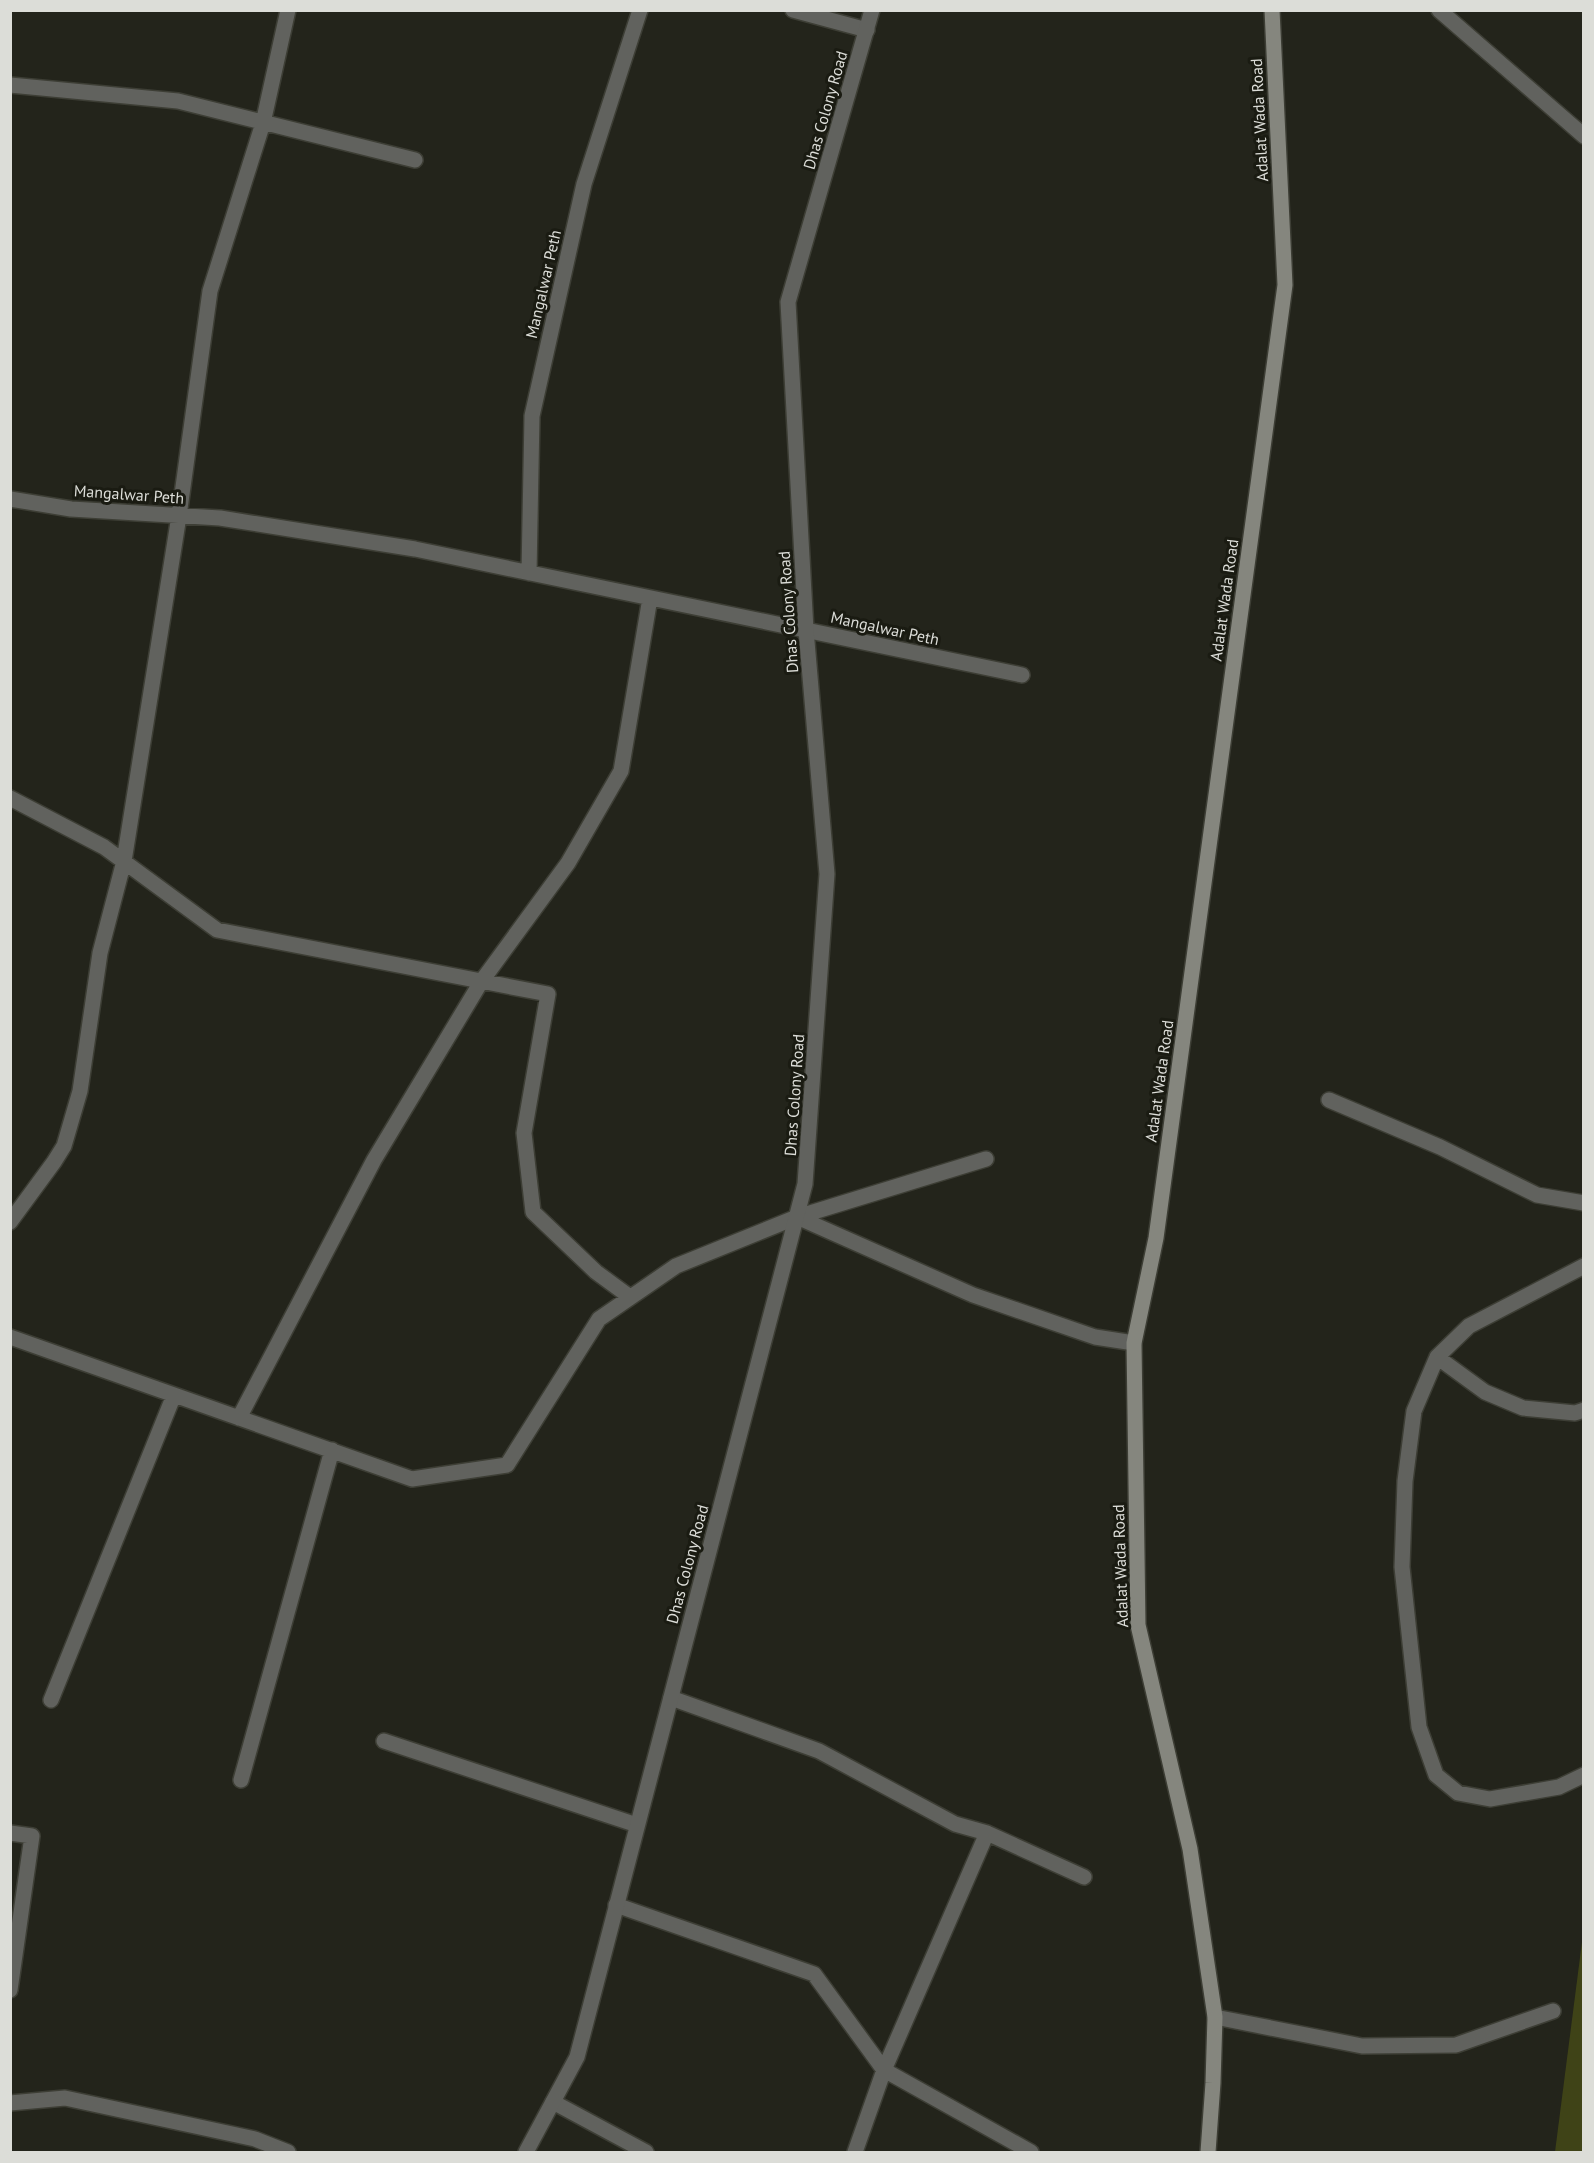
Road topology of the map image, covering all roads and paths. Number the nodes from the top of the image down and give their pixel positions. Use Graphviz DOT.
graph roads {
  1 [pos="288,10"];
  2 [pos="640,10"];
  3 [pos="794,10"];
  4 [pos="873,10"];
  5 [pos="1272,10"];
  6 [pos="1439,10"];
  7 [pos="867,30"];
  8 [pos="10,85"];
  9 [pos="262,123"];
  10 [pos="1584,136"];
  11 [pos="415,160"];
  12 [pos="10,499"];
  13 [pos="179,516"];
  14 [pos="529,573"];
  15 [pos="650,598"];
  16 [pos="806,630"];
  17 [pos="1022,675"];
  18 [pos="10,798"];
  19 [pos="124,861"];
  20 [pos="481,982"];
  21 [pos="1329,1100"];
  22 [pos="986,1159"];
  23 [pos="1584,1203"];
  24 [pos="796,1217"];
  25 [pos="10,1222"];
  26 [pos="1584,1266"];
  27 [pos="630,1297"];
  28 [pos="10,1338"];
  29 [pos="1134,1343"];
  30 [pos="1437,1357"];
  31 [pos="174,1395"];
  32 [pos="1584,1410"];
  33 [pos="239,1418"];
  34 [pos="332,1450"];
  35 [pos="671,1698"];
  36 [pos="51,1700"];
  37 [pos="384,1741"];
  38 [pos="1584,1774"];
  39 [pos="241,1780"];
  40 [pos="637,1825"];
  41 [pos="10,1833"];
  42 [pos="987,1833"];
  43 [pos="1084,1877"];
  44 [pos="616,1905"];
  45 [pos="10,1990"];
  46 [pos="1553,2011"];
  47 [pos="1215,2017"];
  48 [pos="885,2070"];
  49 [pos="553,2102"];
  50 [pos="10,2103"];
  51 [pos="288,2152"];
  52 [pos="526,2152"];
  53 [pos="646,2152"];
  54 [pos="855,2152"];
  55 [pos="1031,2152"];
  56 [pos="1208,2152"];
  1 -- 9 [label="street"];
  2 -- 14 [label="street, Mangalwar Peth"];
  3 -- 7 [label="street"];
  4 -- 7 [label="street, Dhas Colony Road"];
  5 -- 29 [label="main road, Adalat Wada Road"];
  6 -- 10 [label="street"];
  7 -- 16 [label="street, Dhas Colony Road"];
  8 -- 9 [label="street"];
  9 -- 11 [label="street"];
  9 -- 13 [label="street"];
  12 -- 13 [label="street, Mangalwar Peth"];
  13 -- 14 [label="street, Mangalwar Peth"];
  13 -- 19 [label="street"];
  14 -- 15 [label="street, Mangalwar Peth"];
  15 -- 16 [label="street, Mangalwar Peth"];
  15 -- 20 [label="street"];
  16 -- 17 [label="street, Mangalwar Peth"];
  16 -- 24 [label="street, Dhas Colony Road"];
  18 -- 19 [label="street"];
  19 -- 20 [label="street"];
  19 -- 25 [label="street"];
  20 -- 27 [label="street"];
  20 -- 33 [label="street"];
  21 -- 23 [label="street"];
  22 -- 24 [label="street"];
  24 -- 27 [label="street"];
  24 -- 29 [label="street"];
  24 -- 35 [label="street, Dhas Colony Road"];
  26 -- 30 [label="street"];
  27 -- 34 [label="street"];
  28 -- 31 [label="street"];
  29 -- 47 [label="main road, Adalat Wada Road"];
  30 -- 32 [label="street"];
  30 -- 38 [label="street"];
  31 -- 33 [label="street"];
  31 -- 36 [label="street"];
  33 -- 34 [label="street"];
  34 -- 39 [label="street"];
  35 -- 40 [label="street, Dhas Colony Road"];
  35 -- 42 [label="street"];
  37 -- 40 [label="street"];
  40 -- 44 [label="street, Dhas Colony Road"];
  41 -- 45 [label="street"];
  42 -- 43 [label="street"];
  42 -- 48 [label="street"];
  44 -- 48 [label="street"];
  44 -- 49 [label="street, Dhas Colony Road"];
  46 -- 47 [label="street"];
  47 -- 56 [label="main road, Adalat Wada Road"];
  48 -- 54 [label="street"];
  48 -- 55 [label="street"];
  49 -- 52 [label="street, Dhas Colony Road"];
  49 -- 53 [label="street"];
  50 -- 51 [label="street"];
}
